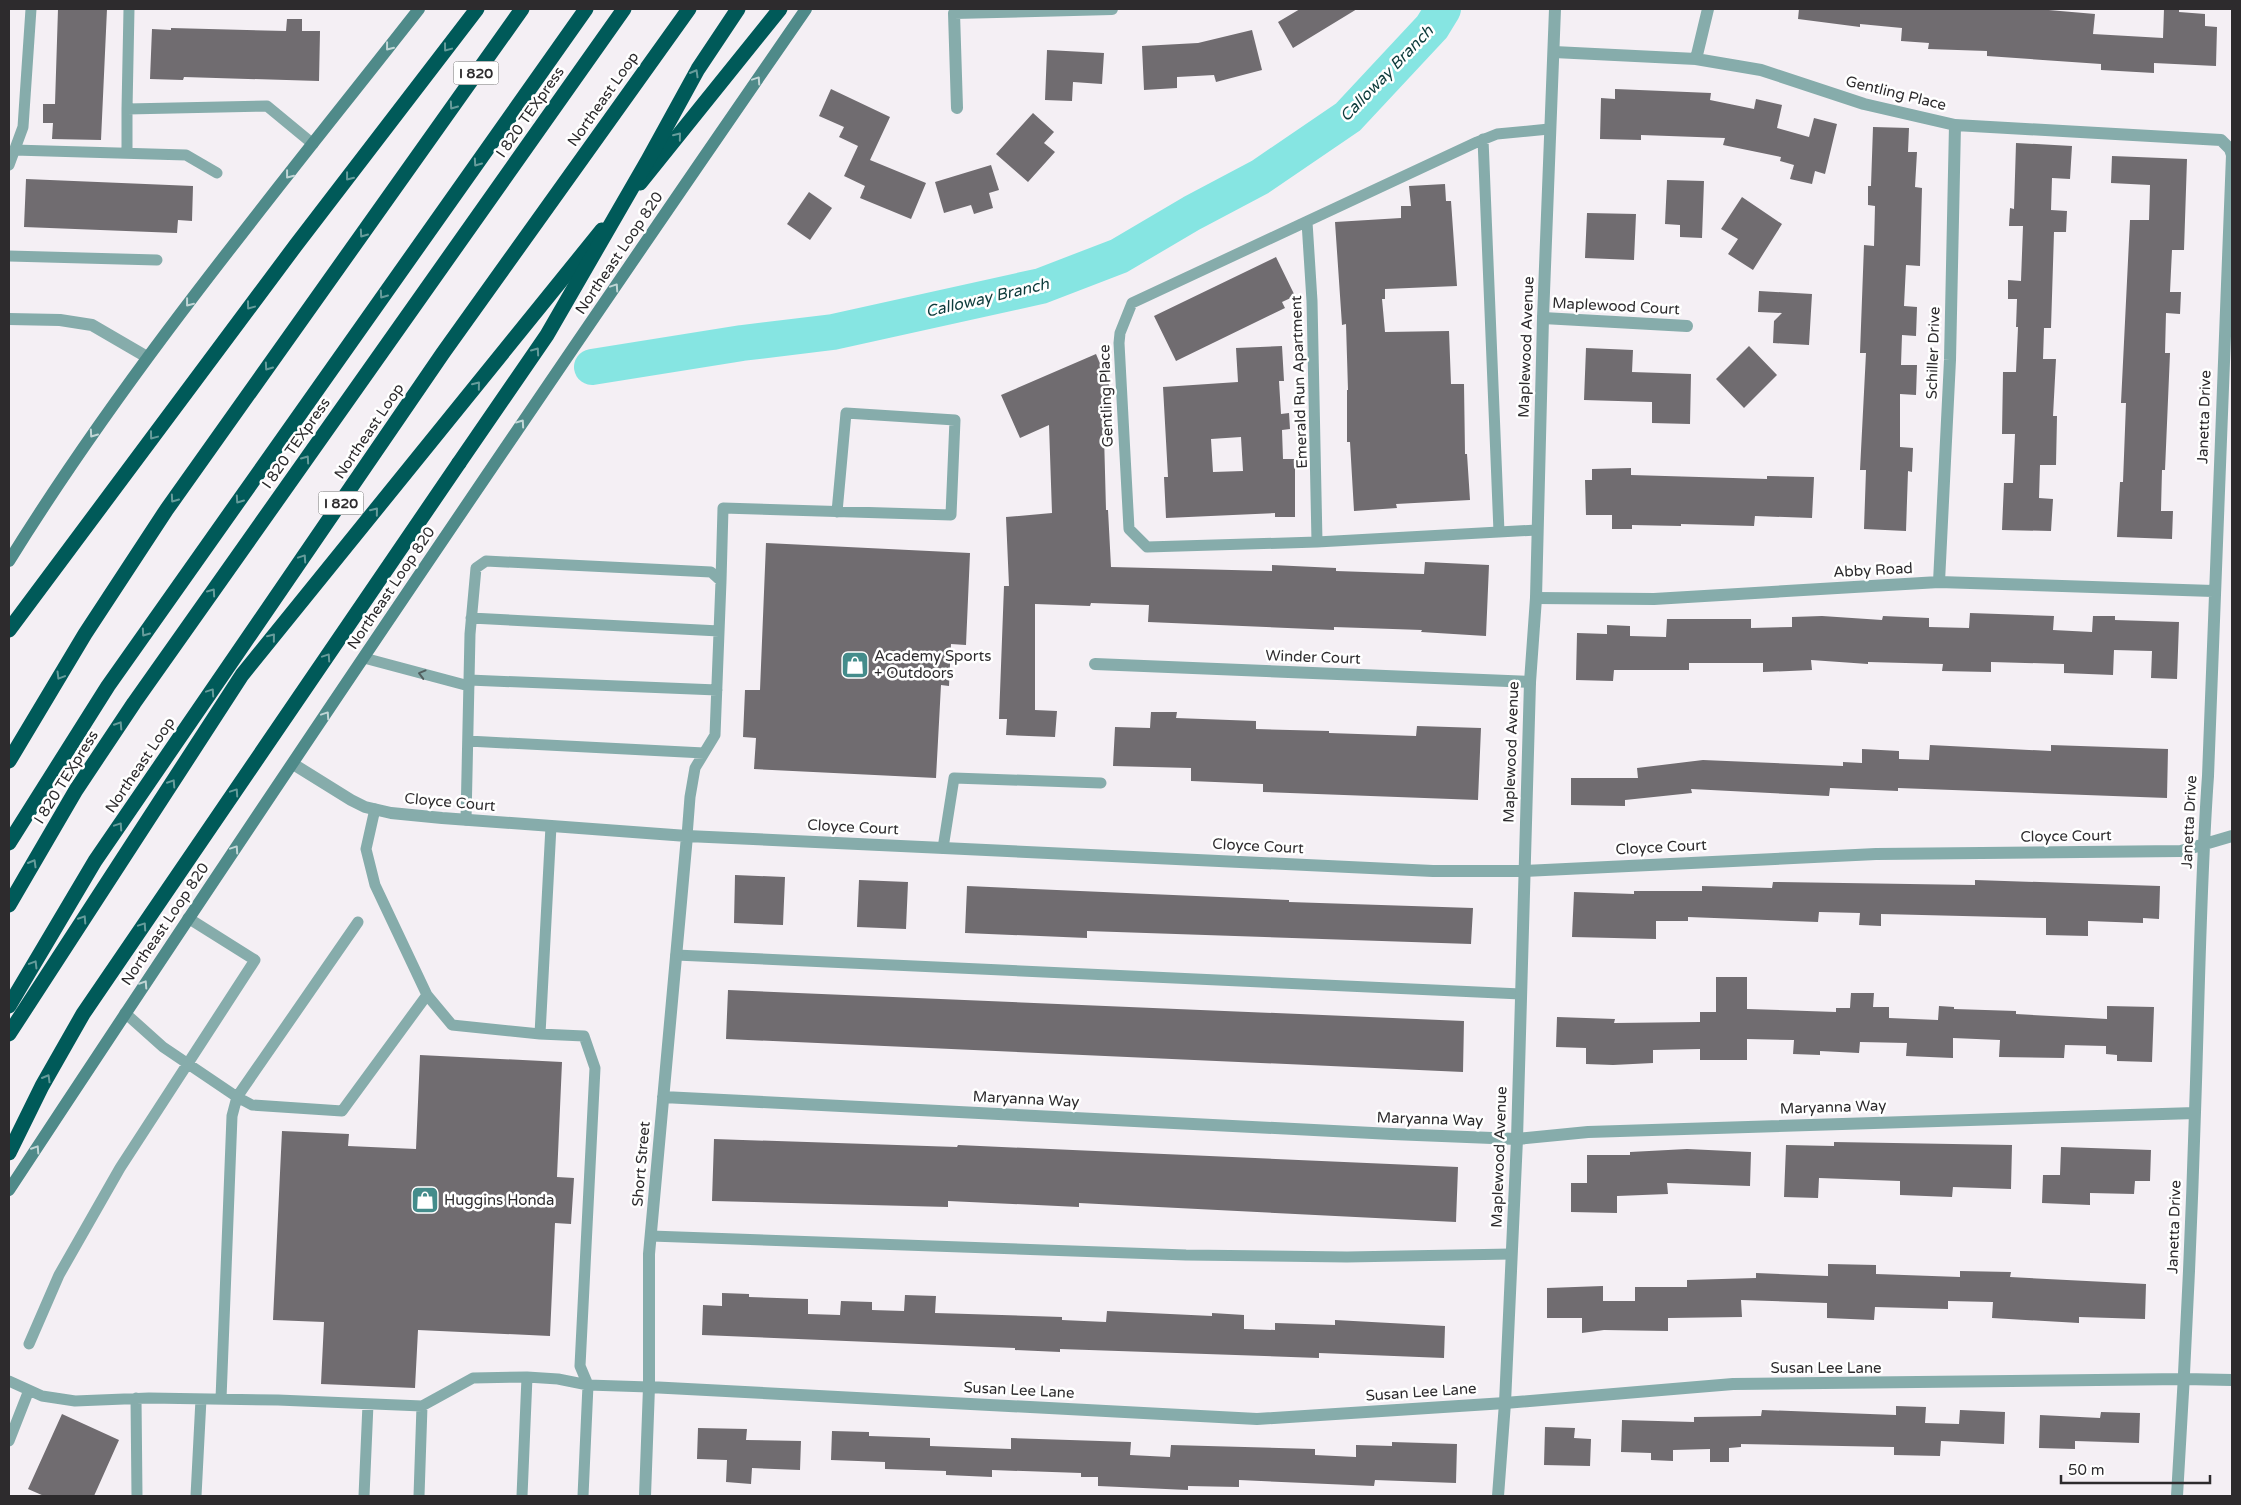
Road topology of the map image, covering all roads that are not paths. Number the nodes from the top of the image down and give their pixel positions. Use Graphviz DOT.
graph roads {
  1 [pos="31,9"];
  2 [pos="130,9"];
  3 [pos="419,9"];
  4 [pos="477,9"];
  5 [pos="522,9"];
  6 [pos="586,9"];
  7 [pos="624,9"];
  8 [pos="688,9"];
  9 [pos="738,9"];
  10 [pos="780,9"];
  11 [pos="806,9"];
  12 [pos="1112,9"];
  13 [pos="1554,9"];
  14 [pos="1708,9"];
  15 [pos="1554,52"];
  16 [pos="1696,59"];
  17 [pos="957,108"];
  18 [pos="127,109"];
  19 [pos="1955,125"];
  20 [pos="1549,129"];
  21 [pos="1483,139"];
  22 [pos="313,144"];
  23 [pos="2230,149"];
  24 [pos="14,150"];
  25 [pos="127,153"];
  26 [pos="9,165"];
  27 [pos="217,173"];
  28 [pos="1307,222"];
  29 [pos="9,256"];
  30 [pos="157,260"];
  31 [pos="1543,318"];
  32 [pos="9,319"];
  33 [pos="1687,326"];
  34 [pos="147,357"];
  35 [pos="837,512"];
  36 [pos="1537,530"];
  37 [pos="1499,532"];
  38 [pos="1318,542"];
  39 [pos="9,561"];
  40 [pos="721,581"];
  41 [pos="1939,582"];
  42 [pos="2213,591"];
  43 [pos="1536,598"];
  44 [pos="471,618"];
  45 [pos="9,630"];
  46 [pos="719,631"];
  47 [pos="364,658"];
  48 [pos="1095,664"];
  49 [pos="1530,682"];
  50 [pos="469,683"];
  51 [pos="717,690"];
  52 [pos="468,741"];
  53 [pos="704,754"];
  54 [pos="9,761"];
  55 [pos="294,764"];
  56 [pos="1101,783"];
  57 [pos="374,809"];
  58 [pos="466,820"];
  59 [pos="550,826"];
  60 [pos="687,836"];
  61 [pos="2232,836"];
  62 [pos="9,842"];
  63 [pos="2203,843"];
  64 [pos="944,848"];
  65 [pos="1524,870"];
  66 [pos="9,905"];
  67 [pos="188,918"];
  68 [pos="358,922"];
  69 [pos="676,955"];
  70 [pos="1520,994"];
  71 [pos="427,995"];
  72 [pos="9,1006"];
  73 [pos="125,1013"];
  74 [pos="9,1034"];
  75 [pos="540,1034"];
  76 [pos="189,1064"];
  77 [pos="237,1097"];
  78 [pos="663,1097"];
  79 [pos="2195,1113"];
  80 [pos="1517,1139"];
  81 [pos="9,1152"];
  82 [pos="9,1190"];
  83 [pos="651,1236"];
  84 [pos="1512,1254"];
  85 [pos="29,1344"];
  86 [pos="527,1377"];
  87 [pos="2184,1379"];
  88 [pos="2232,1380"];
  89 [pos="9,1381"];
  90 [pos="588,1385"];
  91 [pos="649,1387"];
  92 [pos="29,1390"];
  93 [pos="136,1398"];
  94 [pos="201,1399"];
  95 [pos="221,1399"];
  96 [pos="1505,1403"];
  97 [pos="368,1404"];
  98 [pos="422,1406"];
  99 [pos="9,1441"];
  100 [pos="137,1496"];
  101 [pos="196,1496"];
  102 [pos="364,1496"];
  103 [pos="419,1496"];
  104 [pos="522,1496"];
  105 [pos="582,1496"];
  106 [pos="645,1496"];
  107 [pos="1498,1496"];
  108 [pos="2177,1496"];
  1 -- 24 [label="lane"];
  2 -- 18 [label="lane"];
  3 -- 22 [label="main road, one-way"];
  4 -- 45 [label="highway, one-way"];
  5 -- 54 [label="highway, I 820, one-way"];
  6 -- 62 [label="highway, I 820 TEXpress, one-way"];
  66 -- 7 [label="highway, I 820 TEXpress, one-way"];
  72 -- 8 [label="highway, Northeast Loop / I 820, one-way"];
  81 -- 9 [label="highway, one-way, bridge"];
  74 -- 10 [label="highway, one-way"];
  47 -- 11 [label="main road, Northeast Loop 820, one-way"];
  12 -- 17 [label="street"];
  13 -- 15 [label="street, Maplewood Avenue"];
  14 -- 16 [label="street"];
  15 -- 16 [label="street, Gentling Place"];
  15 -- 20 [label="street, Maplewood Avenue"];
  16 -- 19 [label="street, Gentling Place"];
  18 -- 22 [label="lane"];
  18 -- 25 [label="lane"];
  19 -- 23 [label="street, Gentling Place"];
  19 -- 41 [label="street, Schiller Drive"];
  20 -- 21 [label="lane, Gentling Place"];
  20 -- 31 [label="street, Maplewood Avenue"];
  21 -- 28 [label="lane, Gentling Place"];
  21 -- 37 [label="lane"];
  22 -- 34 [label="main road, one-way"];
  23 -- 42 [label="street, Janetta Drive"];
  24 -- 25 [label="lane"];
  24 -- 26 [label="lane"];
  25 -- 27 [label="lane"];
  28 -- 38 [label="lane, Emerald Run Apartment"];
  28 -- 38 [label="lane, Gentling Place"];
  29 -- 30 [label="lane"];
  31 -- 33 [label="street, Maplewood Court"];
  31 -- 36 [label="street, Maplewood Avenue"];
  32 -- 34 [label="street"];
  34 -- 39 [label="main road, one-way"];
  35 -- 35 [label="lane"];
  35 -- 40 [label="lane"];
  36 -- 37 [label="lane, Gentling Place"];
  36 -- 43 [label="street, Maplewood Avenue"];
  37 -- 38 [label="lane, Gentling Place"];
  40 -- 44 [label="lane"];
  40 -- 46 [label="lane"];
  41 -- 42 [label="street, Abby Road"];
  41 -- 43 [label="street, Abby Road"];
  42 -- 63 [label="street, Janetta Drive"];
  43 -- 49 [label="street, Maplewood Avenue"];
  44 -- 46 [label="lane"];
  44 -- 50 [label="lane"];
  46 -- 51 [label="lane"];
  50 -- 47 [label="lane, one-way"];
  55 -- 47 [label="main road, Northeast Loop 820, one-way"];
  48 -- 49 [label="street, Winder Court"];
  49 -- 65 [label="street, Maplewood Avenue"];
  50 -- 51 [label="lane"];
  50 -- 52 [label="lane"];
  51 -- 53 [label="lane"];
  52 -- 53 [label="lane"];
  52 -- 58 [label="lane"];
  53 -- 60 [label="lane"];
  55 -- 57 [label="street, Cloyce Court"];
  67 -- 55 [label="main road, Northeast Loop 820, one-way"];
  56 -- 64 [label="lane"];
  57 -- 58 [label="street, Cloyce Court"];
  57 -- 71 [label="lane"];
  58 -- 59 [label="street, Cloyce Court"];
  59 -- 60 [label="street, Cloyce Court"];
  59 -- 75 [label="lane"];
  60 -- 64 [label="street, Cloyce Court"];
  60 -- 69 [label="street, Short Street"];
  61 -- 63 [label="street, Cloyce Court"];
  63 -- 65 [label="street, Cloyce Court"];
  63 -- 79 [label="street, Janetta Drive"];
  64 -- 65 [label="street, Cloyce Court"];
  65 -- 70 [label="street, Maplewood Avenue"];
  73 -- 67 [label="main road, Northeast Loop 820, one-way"];
  67 -- 76 [label="lane"];
  68 -- 77 [label="lane"];
  69 -- 70 [label="lane"];
  69 -- 78 [label="street, Short Street"];
  70 -- 80 [label="street, Maplewood Avenue"];
  71 -- 75 [label="lane"];
  71 -- 77 [label="lane"];
  73 -- 76 [label="lane"];
  82 -- 73 [label="main road, Northeast Loop 820, one-way"];
  75 -- 90 [label="lane"];
  76 -- 77 [label="lane"];
  76 -- 85 [label="lane"];
  77 -- 95 [label="lane"];
  78 -- 80 [label="street, Maryanna Way"];
  78 -- 83 [label="street, Short Street"];
  79 -- 80 [label="street, Maryanna Way"];
  79 -- 87 [label="street, Janetta Drive"];
  80 -- 84 [label="street, Maplewood Avenue"];
  83 -- 84 [label="lane"];
  83 -- 91 [label="street, Short Street"];
  84 -- 96 [label="street, Maplewood Avenue"];
  86 -- 90 [label="lane, Susan Lee Lane"];
  86 -- 98 [label="lane, Susan Lee Lane"];
  86 -- 104 [label="lane"];
  87 -- 88 [label="street, Susan Lee Lane"];
  87 -- 96 [label="street, Susan Lee Lane"];
  87 -- 108 [label="street, Janetta Drive"];
  89 -- 92 [label="lane"];
  90 -- 91 [label="lane, Susan Lee Lane"];
  90 -- 105 [label="lane"];
  91 -- 96 [label="street, Susan Lee Lane"];
  91 -- 106 [label="street, Short Street"];
  92 -- 93 [label="lane"];
  92 -- 99 [label="lane"];
  93 -- 94 [label="lane"];
  93 -- 100 [label="lane"];
  94 -- 95 [label="lane"];
  94 -- 101 [label="lane"];
  95 -- 97 [label="lane"];
  96 -- 107 [label="street, Maplewood Avenue"];
  97 -- 98 [label="lane"];
  97 -- 102 [label="lane"];
  98 -- 103 [label="lane"];
}
